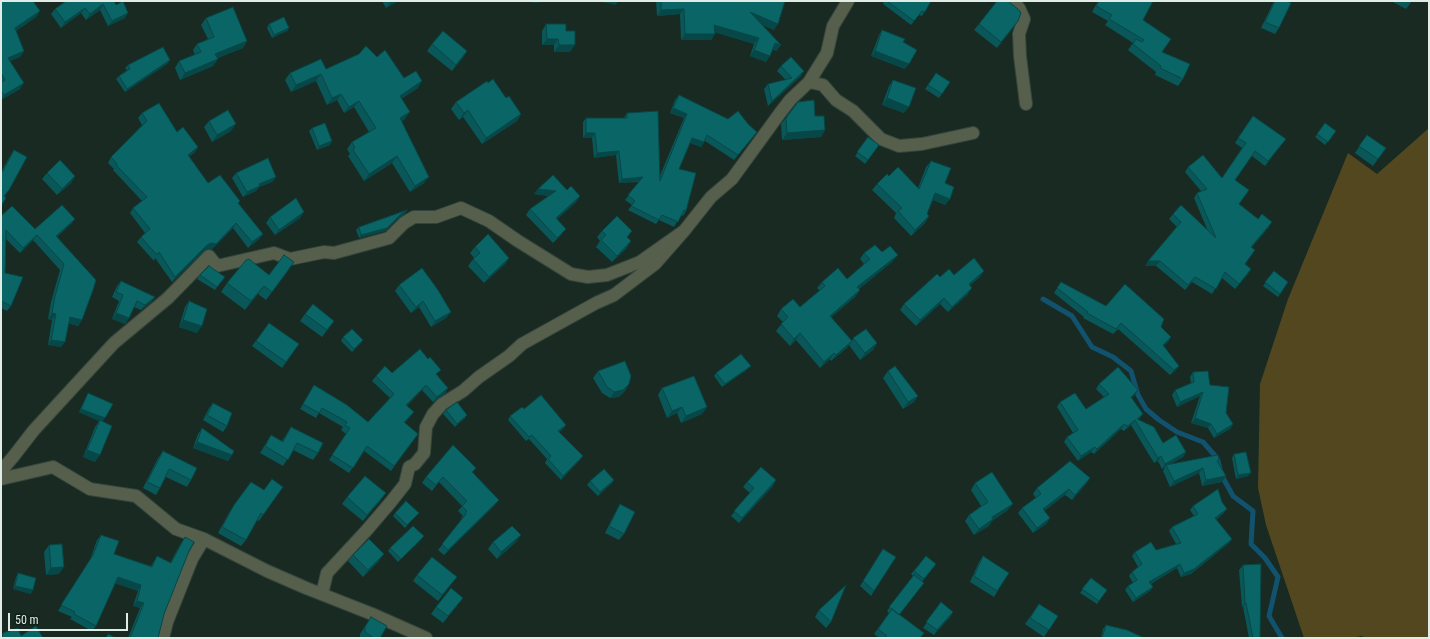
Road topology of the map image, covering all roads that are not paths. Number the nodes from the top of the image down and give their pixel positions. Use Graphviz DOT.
graph roads {
  1 [pos="848,1"];
  2 [pos="1012,1"];
  3 [pos="809,82"];
  4 [pos="1026,104"];
  5 [pos="973,133"];
  6 [pos="684,231"];
  7 [pos="1,470"];
  8 [pos="1,479"];
  9 [pos="204,539"];
  10 [pos="322,594"];
  11 [pos="163,638"];
  12 [pos="426,638"];
  1 -- 3 [label="street"];
  2 -- 4 [label="street"];
  3 -- 5 [label="street"];
  3 -- 6 [label="street"];
  6 -- 7 [label="street"];
  6 -- 10 [label="street"];
  8 -- 9 [label="street"];
  9 -- 10 [label="street"];
  9 -- 11 [label="street"];
  10 -- 12 [label="street"];
}
